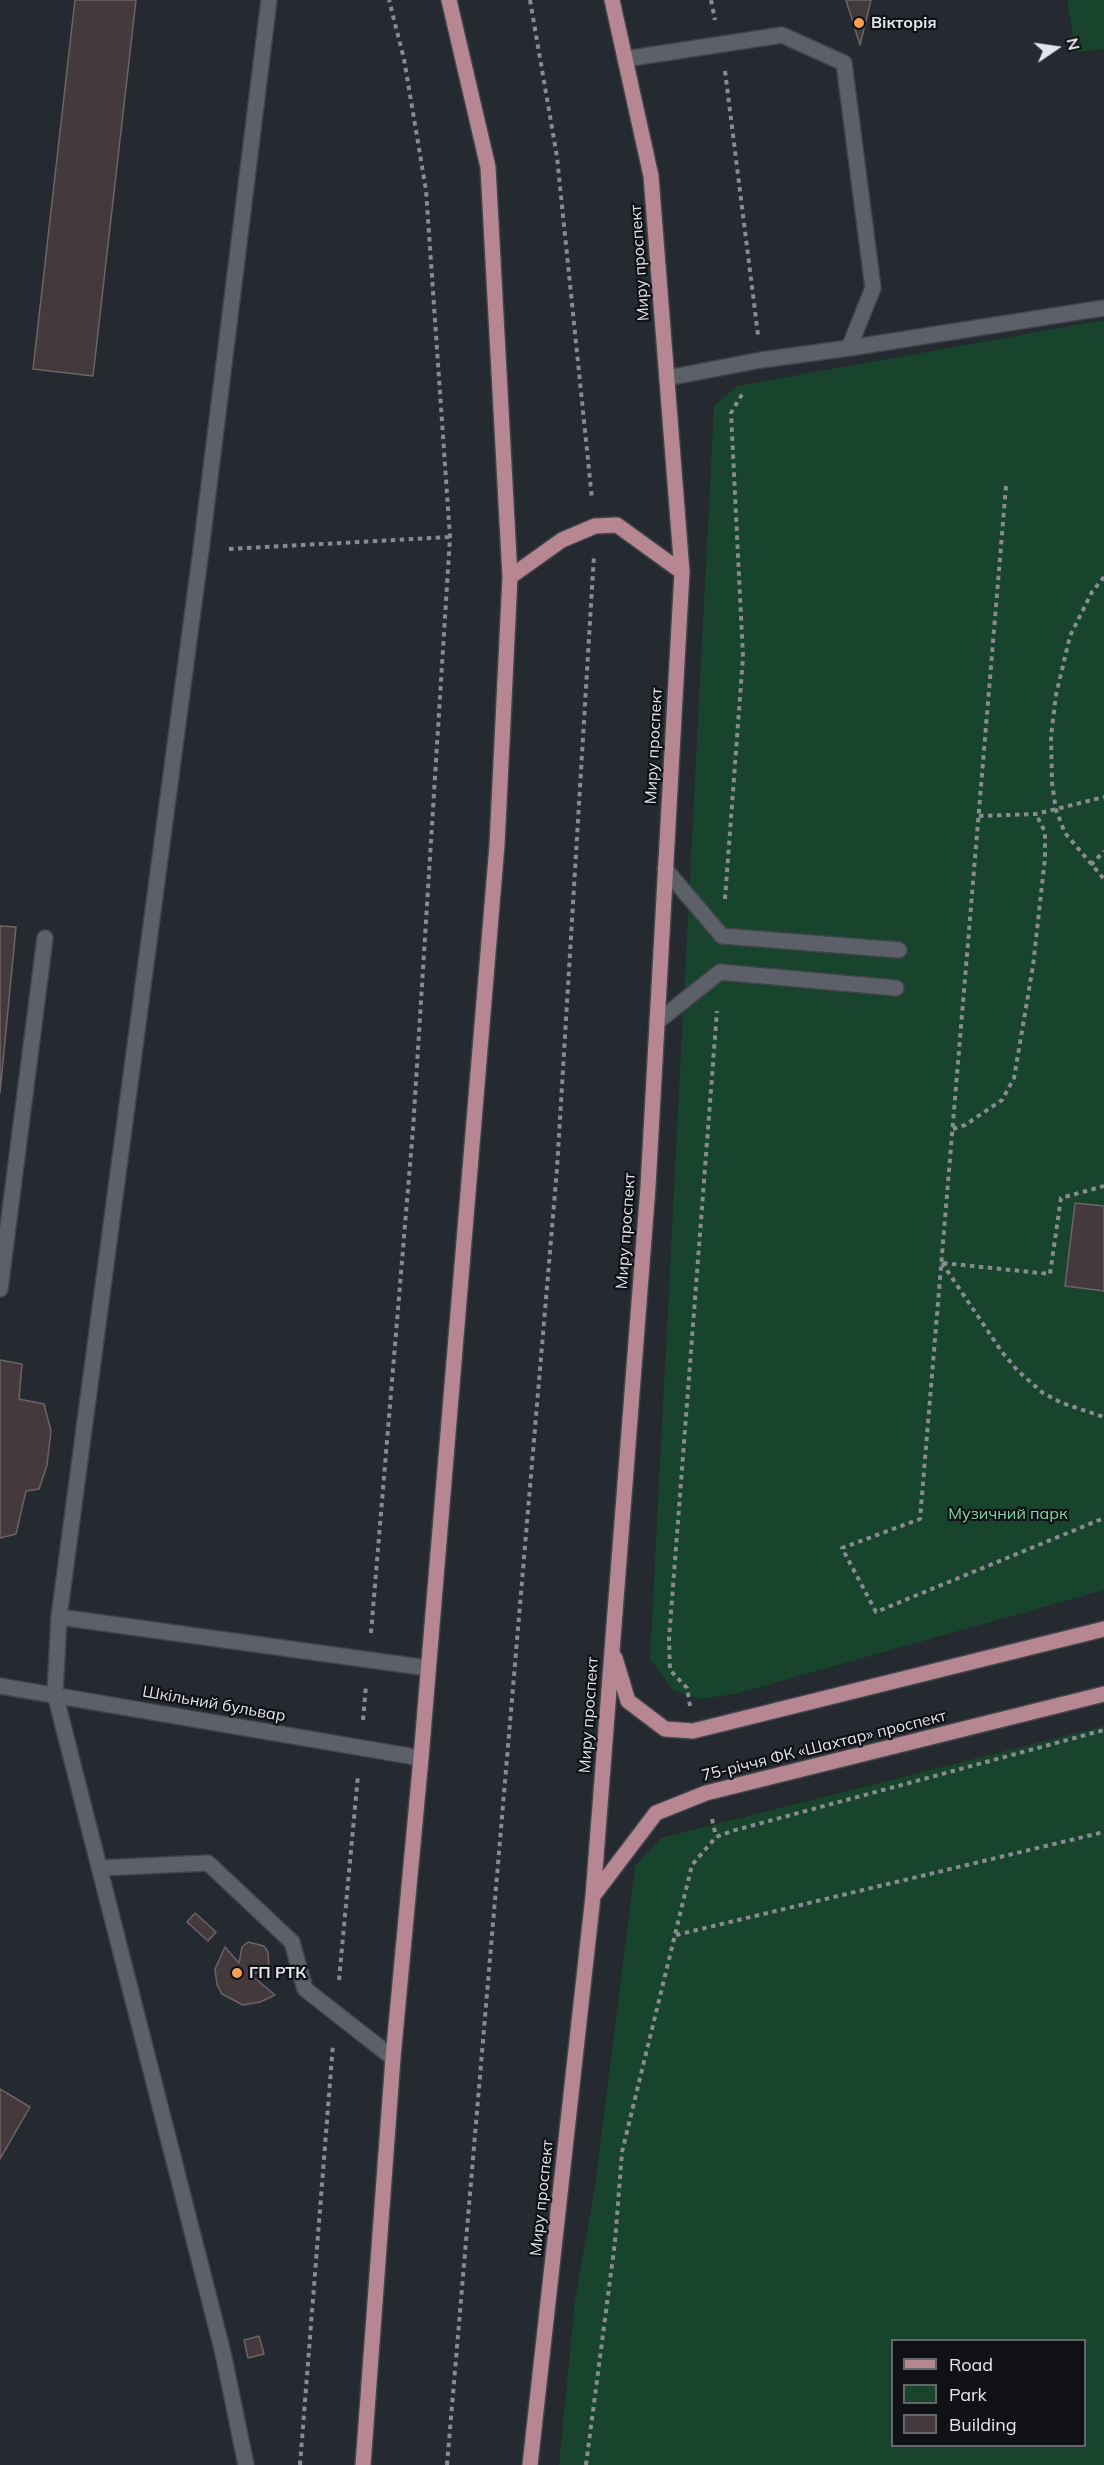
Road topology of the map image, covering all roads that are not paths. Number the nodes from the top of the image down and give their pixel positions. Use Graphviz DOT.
graph roads {
  1 [pos="269,0"];
  2 [pos="449,0"];
  3 [pos="612,0"];
  4 [pos="625,59"];
  5 [pos="1104,308"];
  6 [pos="849,348"];
  7 [pos="667,378"];
  8 [pos="682,572"];
  9 [pos="510,577"];
  10 [pos="665,869"];
  11 [pos="45,938"];
  12 [pos="899,950"];
  13 [pos="897,988"];
  14 [pos="657,1022"];
  15 [pos="0,1289"];
  16 [pos="59,1617"];
  17 [pos="1104,1629"];
  18 [pos="612,1650"];
  19 [pos="428,1668"];
  20 [pos="0,1686"];
  21 [pos="55,1694"];
  22 [pos="1104,1694"];
  23 [pos="421,1758"];
  24 [pos="99,1868"];
  25 [pos="593,1896"];
  26 [pos="393,2058"];
  27 [pos="246,2465"];
  28 [pos="363,2465"];
  29 [pos="530,2465"];
  1 -- 16 [label="street"];
  2 -- 9 [label="main road"];
  3 -- 4 [label="main road, Миру проспект"];
  4 -- 6 [label="street"];
  4 -- 7 [label="main road, Миру проспект"];
  5 -- 6 [label="street"];
  6 -- 7 [label="street"];
  7 -- 8 [label="main road, Миру проспект"];
  8 -- 9 [label="main road"];
  8 -- 10 [label="main road, Миру проспект"];
  9 -- 19 [label="main road"];
  10 -- 12 [label="street"];
  10 -- 14 [label="main road, Миру проспект"];
  11 -- 15 [label="street"];
  13 -- 14 [label="street"];
  14 -- 18 [label="main road, Миру проспект"];
  16 -- 19 [label="street"];
  16 -- 21 [label="street"];
  17 -- 18 [label="main road"];
  18 -- 25 [label="main road, Миру проспект"];
  19 -- 23 [label="main road"];
  20 -- 21 [label="street, Шкільний бульвар"];
  21 -- 23 [label="street, Шкільний бульвар"];
  21 -- 24 [label="street"];
  22 -- 25 [label="main road, 75-річчя ФК «Шахтар» проспект"];
  23 -- 26 [label="main road"];
  24 -- 26 [label="street"];
  24 -- 27 [label="street"];
  25 -- 29 [label="main road, Миру проспект"];
  26 -- 28 [label="main road"];
}
